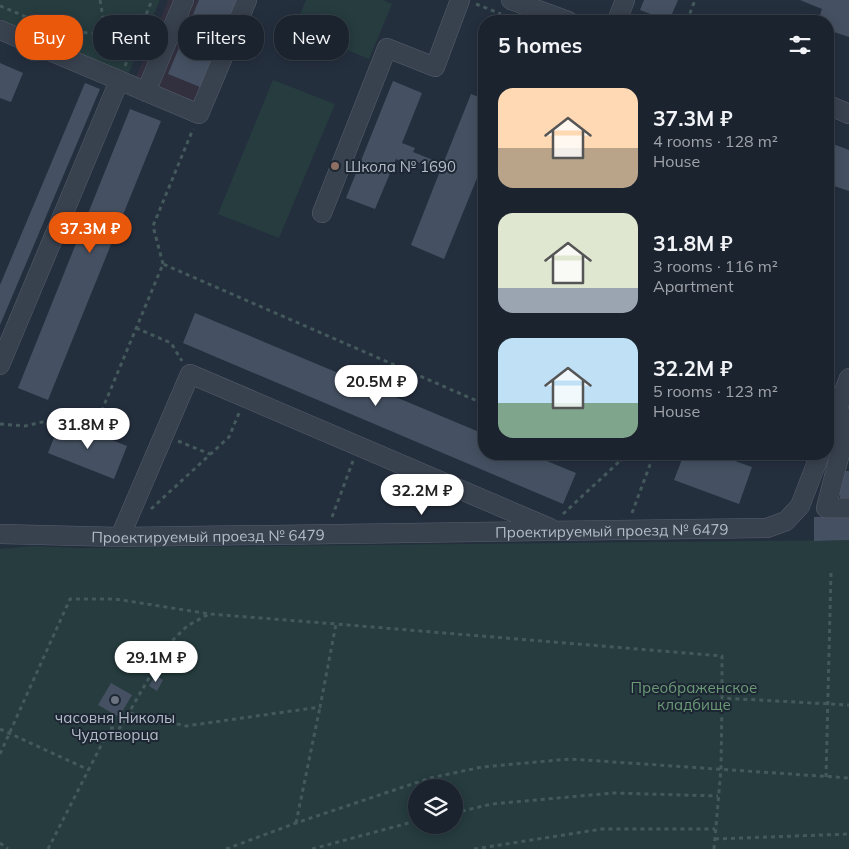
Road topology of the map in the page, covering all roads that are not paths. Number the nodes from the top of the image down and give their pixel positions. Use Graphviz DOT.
graph roads {
  1 [pos="184,0"];
  2 [pos="247,0"];
  3 [pos="625,0"];
  4 [pos="467,2"];
  5 [pos="506,7"];
  6 [pos="541,15"];
  7 [pos="619,15"];
  8 [pos="0,30"];
  9 [pos="119,81"];
  10 [pos="146,92"];
  11 [pos="834,108"];
  12 [pos="849,114"];
  13 [pos="322,213"];
  14 [pos="0,365"];
  15 [pos="847,389"];
  16 [pos="849,418"];
  17 [pos="834,420"];
  18 [pos="818,460"];
  19 [pos="843,465"];
  20 [pos="849,508"];
  21 [pos="559,523"];
  22 [pos="0,534"];
  23 [pos="120,537"];
  1 -- 10 [label="street"];
  2 -- 10 [label="street"];
  3 -- 7 [label="street"];
  4 -- 13 [label="street"];
  5 -- 6 [label="street"];
  8 -- 9 [label="street"];
  9 -- 10 [label="street"];
  9 -- 14 [label="street"];
  11 -- 12 [label="street"];
  15 -- 17 [label="street"];
  16 -- 19 [label="street"];
  18 -- 21 [label="street, Проектируемый проезд № 6479"];
  19 -- 20 [label="street"];
  21 -- 23 [label="street, Проектируемый проезд № 6479"];
  21 -- 23 [label="street"];
  22 -- 23 [label="street, Проектируемый проезд № 6479"];
}
